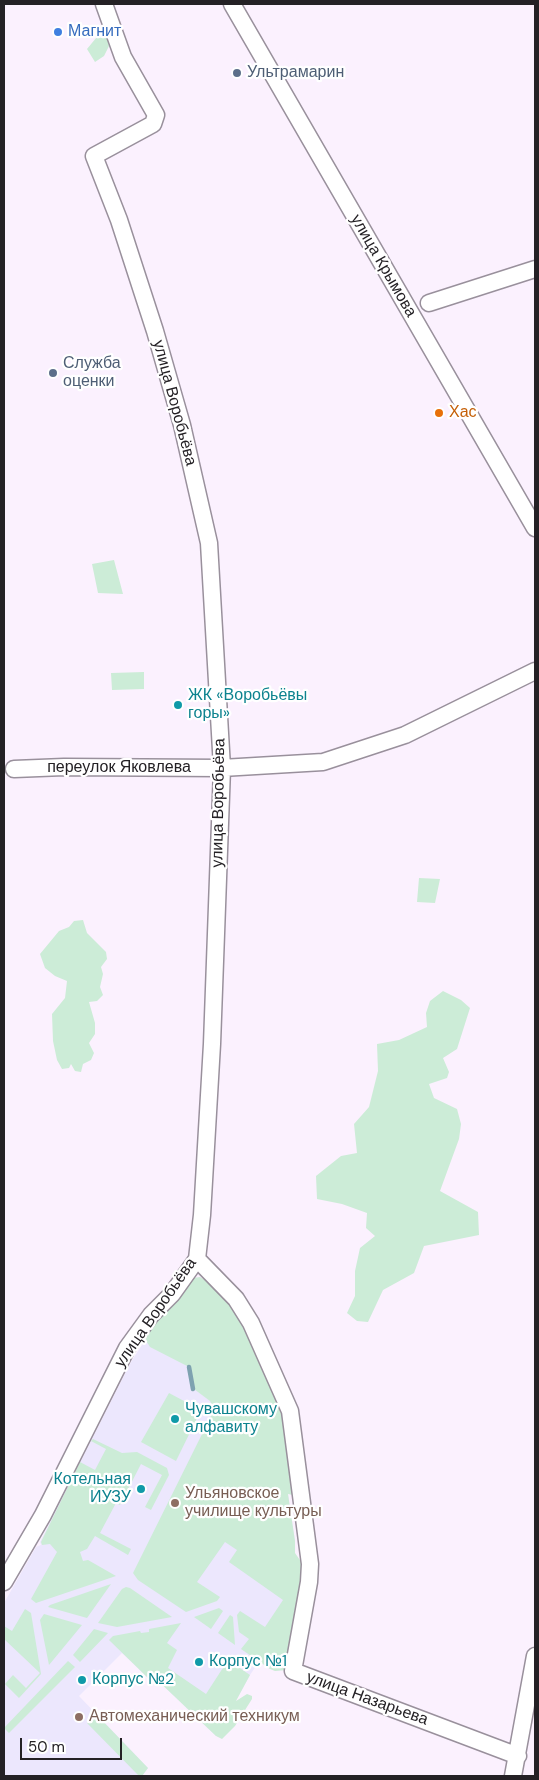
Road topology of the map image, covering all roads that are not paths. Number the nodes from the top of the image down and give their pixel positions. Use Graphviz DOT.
graph roads {
  1 [pos="104,4"];
  2 [pos="232,4"];
  3 [pos="535,269"];
  4 [pos="429,303"];
  5 [pos="535,528"];
  6 [pos="535,671"];
  7 [pos="222,768"];
  8 [pos="14,769"];
  9 [pos="197,1260"];
  10 [pos="4,1582"];
  11 [pos="535,1656"];
  12 [pos="518,1756"];
  13 [pos="513,1776"];
  1 -- 7 [label="street, улица Воробьёва"];
  2 -- 5 [label="street, улица Крымова"];
  3 -- 4 [label="street"];
  6 -- 7 [label="street, переулок Яковлева"];
  7 -- 8 [label="street, переулок Яковлева"];
  7 -- 9 [label="street, улица Воробьёва"];
  9 -- 10 [label="street, улица Воробьёва"];
  9 -- 12 [label="street, улица Назарьева"];
  11 -- 12 [label="street"];
  12 -- 13 [label="street"];
}
